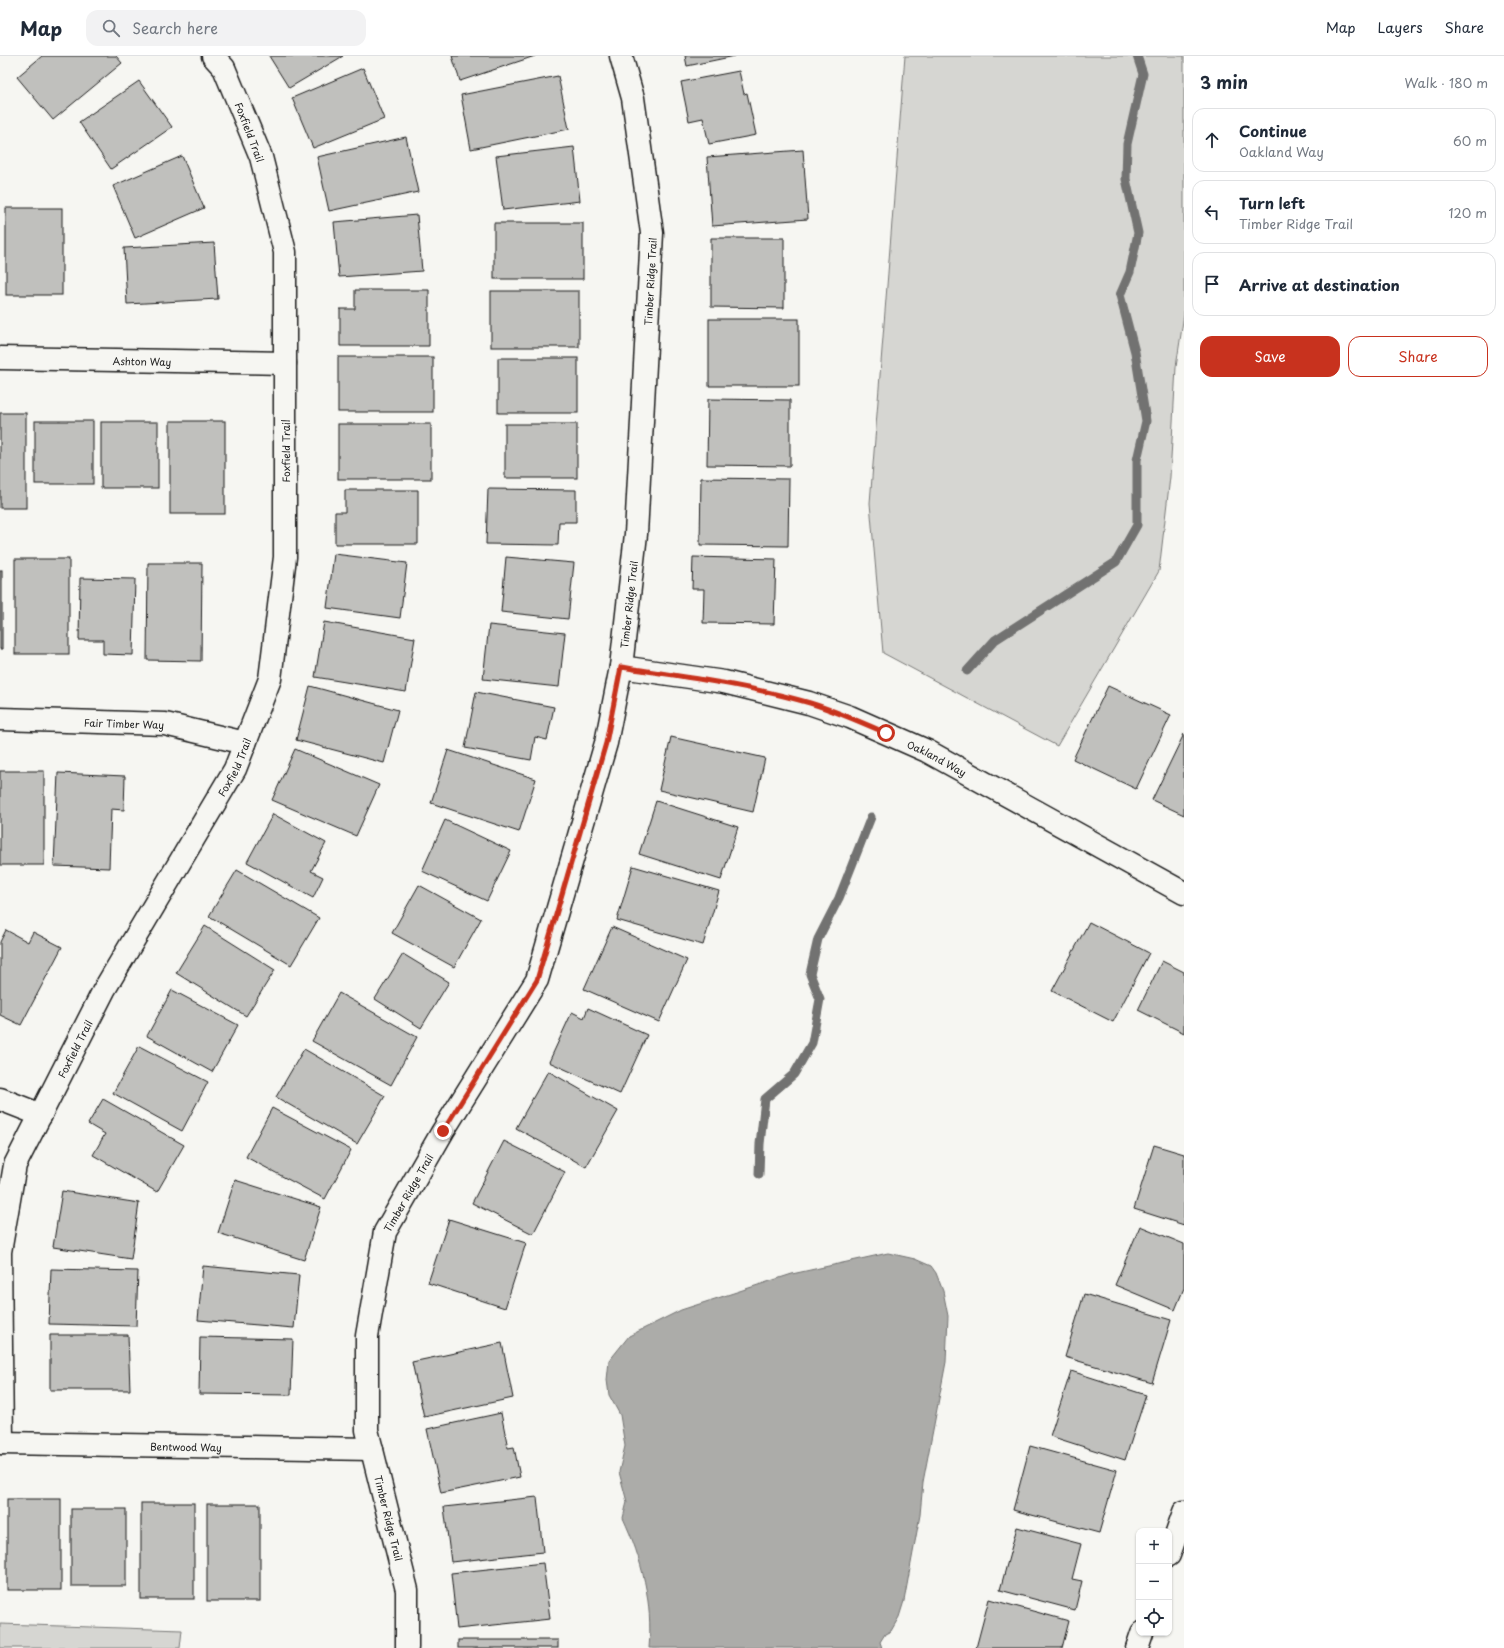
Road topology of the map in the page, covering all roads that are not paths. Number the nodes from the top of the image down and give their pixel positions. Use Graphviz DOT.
graph roads {
  1 [pos="213,56"];
  2 [pos="621,56"];
  3 [pos="0,358"];
  4 [pos="284,363"];
  5 [pos="621,667"];
  6 [pos="0,719"];
  7 [pos="245,743"];
  8 [pos="1184,893"];
  9 [pos="0,1099"];
  10 [pos="40,1115"];
  11 [pos="1,1443"];
  12 [pos="372,1449"];
  13 [pos="1184,1512"];
  14 [pos="1172,1546"];
  15 [pos="1141,1636"];
  16 [pos="407,1648"];
  17 [pos="1137,1648"];
  1 -- 4 [label="street, Foxfield Trail"];
  2 -- 5 [label="street, Timber Ridge Trail"];
  3 -- 4 [label="street, Ashton Way"];
  4 -- 7 [label="street, Foxfield Trail"];
  5 -- 8 [label="street, Oakland Way"];
  5 -- 12 [label="street, Timber Ridge Trail"];
  6 -- 7 [label="street, Fair Timber Way"];
  7 -- 10 [label="street, Foxfield Trail"];
  9 -- 10 [label="street"];
  10 -- 11 [label="street, Foxfield Trail"];
  11 -- 12 [label="street, Bentwood Way"];
  12 -- 16 [label="street, Timber Ridge Trail"];
  13 -- 14 [label="street"];
  15 -- 17 [label="street"];
}
